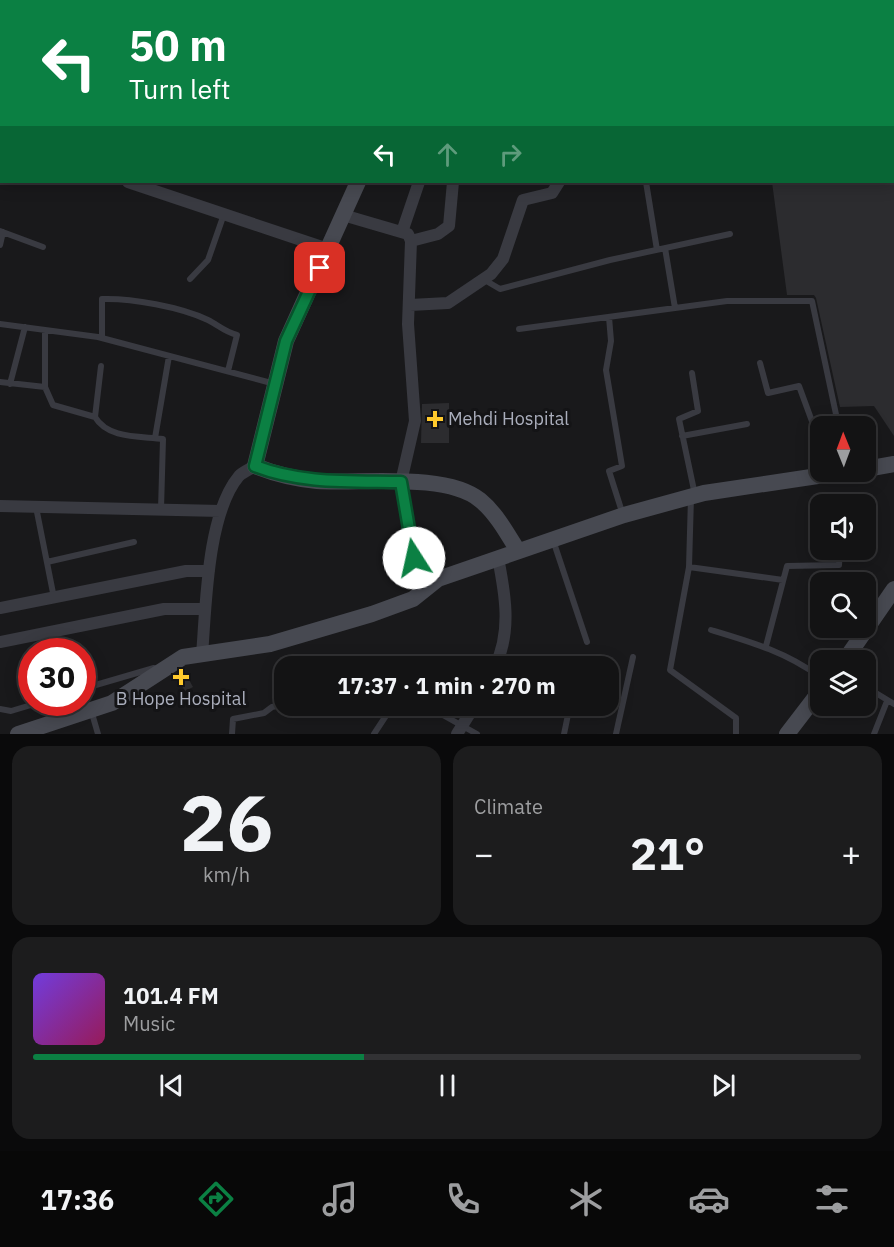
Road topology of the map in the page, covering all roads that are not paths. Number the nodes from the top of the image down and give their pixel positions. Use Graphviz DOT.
graph roads {
  1 [pos="131,183"];
  2 [pos="358,183"];
  3 [pos="419,183"];
  4 [pos="453,183"];
  5 [pos="559,183"];
  6 [pos="646,183"];
  7 [pos="224,214"];
  8 [pos="343,215"];
  9 [pos="2,231"];
  10 [pos="730,234"];
  11 [pos="406,237"];
  12 [pos="0,246"];
  13 [pos="43,247"];
  14 [pos="328,249"];
  15 [pos="661,249"];
  16 [pos="190,279"];
  17 [pos="483,279"];
  18 [pos="410,305"];
  19 [pos="675,308"];
  20 [pos="609,317"];
  21 [pos="0,324"];
  22 [pos="25,327"];
  23 [pos="519,329"];
  24 [pos="45,330"];
  25 [pos="102,338"];
  26 [pos="169,356"];
  27 [pos="760,363"];
  28 [pos="101,366"];
  29 [pos="228,371"];
  30 [pos="692,373"];
  31 [pos="0,382"];
  32 [pos="10,384"];
  33 [pos="276,384"];
  34 [pos="45,387"];
  35 [pos="810,416"];
  36 [pos="836,416"];
  37 [pos="95,417"];
  38 [pos="747,424"];
  39 [pos="682,436"];
  40 [pos="155,438"];
  41 [pos="894,464"];
  42 [pos="255,466"];
  43 [pos="876,467"];
  44 [pos="810,477"];
  45 [pos="401,482"];
  46 [pos="693,496"];
  47 [pos="0,506"];
  48 [pos="36,507"];
  49 [pos="160,510"];
  50 [pos="221,511"];
  51 [pos="624,515"];
  52 [pos="552,540"];
  53 [pos="134,543"];
  54 [pos="518,551"];
  55 [pos="498,558"];
  56 [pos="839,560"];
  57 [pos="47,562"];
  58 [pos="689,567"];
  59 [pos="209,571"];
  60 [pos="783,580"];
  61 [pos="423,591"];
  62 [pos="54,598"];
  63 [pos="892,598"];
  64 [pos="0,608"];
  65 [pos="205,609"];
  66 [pos="711,630"];
  67 [pos="0,642"];
  68 [pos="587,642"];
  69 [pos="766,646"];
  70 [pos="853,650"];
  71 [pos="202,655"];
  72 [pos="498,656"];
  73 [pos="633,657"];
  74 [pos="166,666"];
  75 [pos="810,670"];
  76 [pos="96,685"];
  77 [pos="876,693"];
  78 [pos="891,702"];
  79 [pos="810,704"];
  80 [pos="274,707"];
  81 [pos="96,708"];
  82 [pos="0,709"];
  83 [pos="18,709"];
  84 [pos="73,716"];
  85 [pos="93,716"];
  86 [pos="386,716"];
  87 [pos="440,716"];
  88 [pos="468,716"];
  89 [pos="568,716"];
  90 [pos="459,730"];
  91 [pos="18,734"];
  92 [pos="98,734"];
  93 [pos="232,734"];
  94 [pos="374,734"];
  95 [pos="477,734"];
  96 [pos="564,734"];
  97 [pos="616,734"];
  98 [pos="736,734"];
  99 [pos="787,734"];
  100 [pos="874,734"];
  1 -- 7 [label="street"];
  2 -- 8 [label="street"];
  3 -- 11 [label="street"];
  4 -- 11 [label="street"];
  5 -- 17 [label="street"];
  6 -- 15 [label="lane"];
  7 -- 14 [label="street"];
  7 -- 16 [label="lane"];
  8 -- 11 [label="street"];
  8 -- 14 [label="street"];
  9 -- 12 [label="lane"];
  9 -- 13 [label="lane"];
  10 -- 15 [label="lane"];
  11 -- 18 [label="street"];
  14 -- 33 [label="street"];
  15 -- 17 [label="lane"];
  15 -- 19 [label="lane"];
  17 -- 18 [label="street"];
  18 -- 45 [label="street"];
  19 -- 20 [label="lane"];
  19 -- 36 [label="lane"];
  20 -- 23 [label="lane"];
  20 -- 51 [label="lane"];
  21 -- 22 [label="lane"];
  22 -- 24 [label="lane"];
  22 -- 32 [label="lane"];
  24 -- 25 [label="lane"];
  24 -- 34 [label="lane"];
  25 -- 26 [label="lane"];
  25 -- 29 [label="lane"];
  26 -- 29 [label="lane"];
  26 -- 40 [label="lane"];
  27 -- 35 [label="lane"];
  28 -- 37 [label="lane"];
  29 -- 33 [label="lane"];
  30 -- 39 [label="lane"];
  31 -- 32 [label="lane"];
  32 -- 34 [label="lane"];
  33 -- 42 [label="street"];
  34 -- 37 [label="lane"];
  37 -- 40 [label="lane"];
  38 -- 39 [label="lane"];
  39 -- 46 [label="lane"];
  40 -- 49 [label="lane"];
  41 -- 43 [label="street"];
  42 -- 45 [label="street"];
  42 -- 50 [label="street"];
  44 -- 46 [label="street"];
  45 -- 54 [label="street"];
  45 -- 61 [label="street"];
  46 -- 51 [label="street"];
  46 -- 58 [label="lane"];
  47 -- 48 [label="street"];
  48 -- 49 [label="street"];
  48 -- 57 [label="lane"];
  49 -- 50 [label="street"];
  50 -- 59 [label="street"];
  51 -- 52 [label="street"];
  52 -- 54 [label="street"];
  52 -- 68 [label="lane"];
  53 -- 57 [label="lane"];
  54 -- 55 [label="street"];
  55 -- 61 [label="street"];
  55 -- 72 [label="street"];
  56 -- 60 [label="lane"];
  57 -- 62 [label="lane"];
  58 -- 60 [label="lane"];
  58 -- 98 [label="lane"];
  59 -- 62 [label="street"];
  59 -- 65 [label="street"];
  60 -- 69 [label="lane"];
  61 -- 71 [label="street"];
  62 -- 64 [label="street"];
  63 -- 70 [label="street"];
  65 -- 67 [label="street"];
  65 -- 71 [label="street"];
  66 -- 69 [label="lane"];
  69 -- 75 [label="lane"];
  71 -- 74 [label="street"];
  73 -- 97 [label="lane"];
  74 -- 76 [label="lane"];
  74 -- 81 [label="street"];
  77 -- 78 [label="lane"];
  78 -- 100 [label="lane"];
  79 -- 99 [label="street"];
  80 -- 93 [label="lane"];
  82 -- 83 [label="lane"];
  84 -- 91 [label="street"];
  85 -- 92 [label="lane"];
  86 -- 94 [label="lane"];
  87 -- 90 [label="lane"];
  88 -- 90 [label="street"];
  89 -- 96 [label="lane"];
  90 -- 95 [label="lane"];
}
